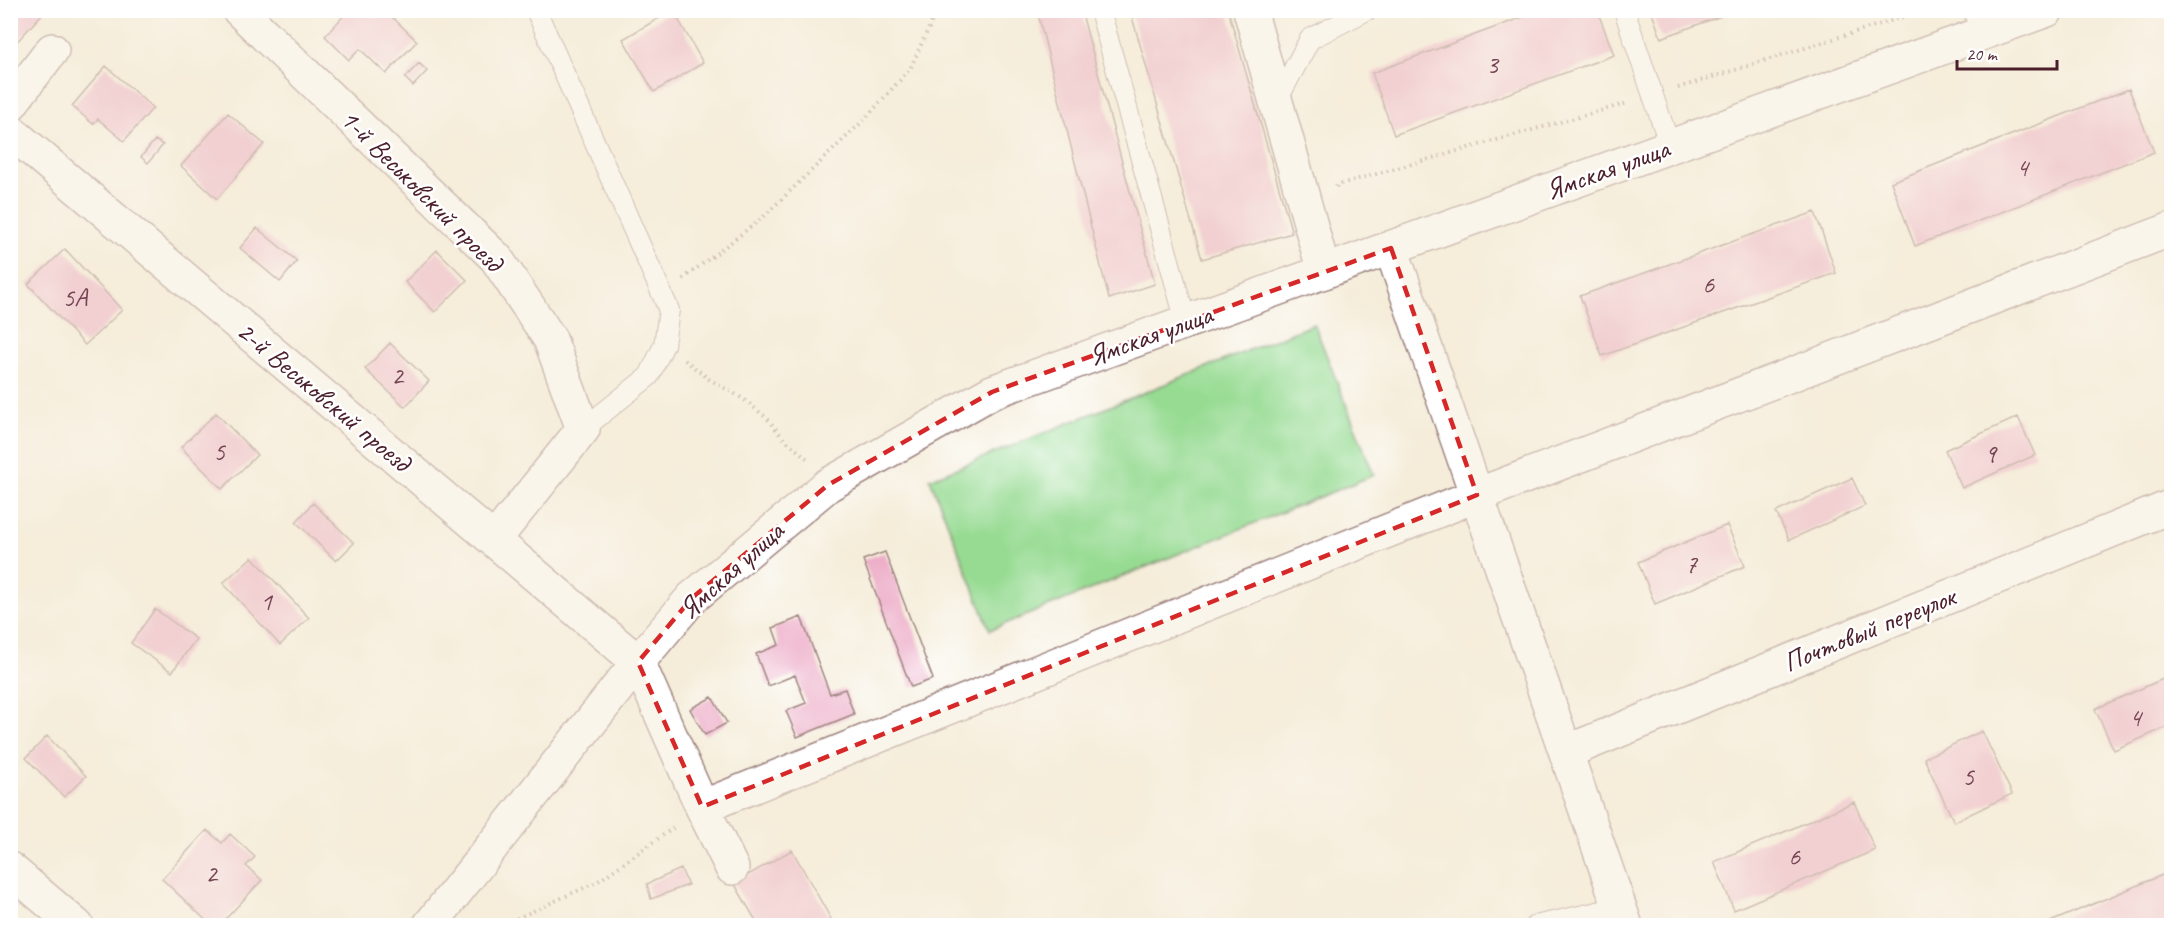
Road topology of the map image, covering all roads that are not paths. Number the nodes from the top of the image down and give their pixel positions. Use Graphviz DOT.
graph roads {
  1 [pos="238,10"];
  2 [pos="537,10"];
  3 [pos="1100,10"];
  4 [pos="1250,10"];
  5 [pos="1367,10"];
  6 [pos="1624,10"];
  7 [pos="2047,10"];
  8 [pos="1978,22"];
  9 [pos="52,50"];
  10 [pos="1275,104"];
  11 [pos="10,105"];
  12 [pos="10,131"];
  13 [pos="1670,146"];
  14 [pos="2172,229"];
  15 [pos="1391,248"];
  16 [pos="1324,272"];
  17 [pos="1186,322"];
  18 [pos="583,429"];
  19 [pos="1477,495"];
  20 [pos="2172,506"];
  21 [pos="494,540"];
  22 [pos="638,662"];
  23 [pos="1566,752"];
  24 [pos="702,807"];
  25 [pos="732,868"];
  26 [pos="10,869"];
  27 [pos="1623,916"];
  28 [pos="432,924"];
  29 [pos="77,926"];
  30 [pos="1535,926"];
  1 -- 18 [label="street, 1-й Веськовский проезд"];
  2 -- 18 [label="lane"];
  3 -- 17 [label="lane"];
  4 -- 10 [label="street"];
  5 -- 10 [label="lane"];
  6 -- 13 [label="lane"];
  7 -- 8 [label="street, Ямская улица"];
  8 -- 13 [label="street, Ямская улица"];
  9 -- 11 [label="street"];
  10 -- 16 [label="street"];
  12 -- 21 [label="street, 2-й Веськовский проезд"];
  13 -- 15 [label="street, Ямская улица"];
  14 -- 19 [label="street"];
  15 -- 16 [label="street, Ямская улица"];
  15 -- 19 [label="street"];
  16 -- 17 [label="street, Ямская улица"];
  17 -- 22 [label="street, Ямская улица"];
  18 -- 21 [label="street"];
  19 -- 23 [label="street"];
  19 -- 24 [label="street"];
  20 -- 23 [label="street, Почтовый переулок"];
  21 -- 22 [label="street, 2-й Веськовский проезд"];
  22 -- 24 [label="street"];
  22 -- 28 [label="street, Ямская улица"];
  23 -- 27 [label="street"];
  24 -- 25 [label="street"];
  26 -- 29 [label="street"];
  27 -- 30 [label="lane"];
}
